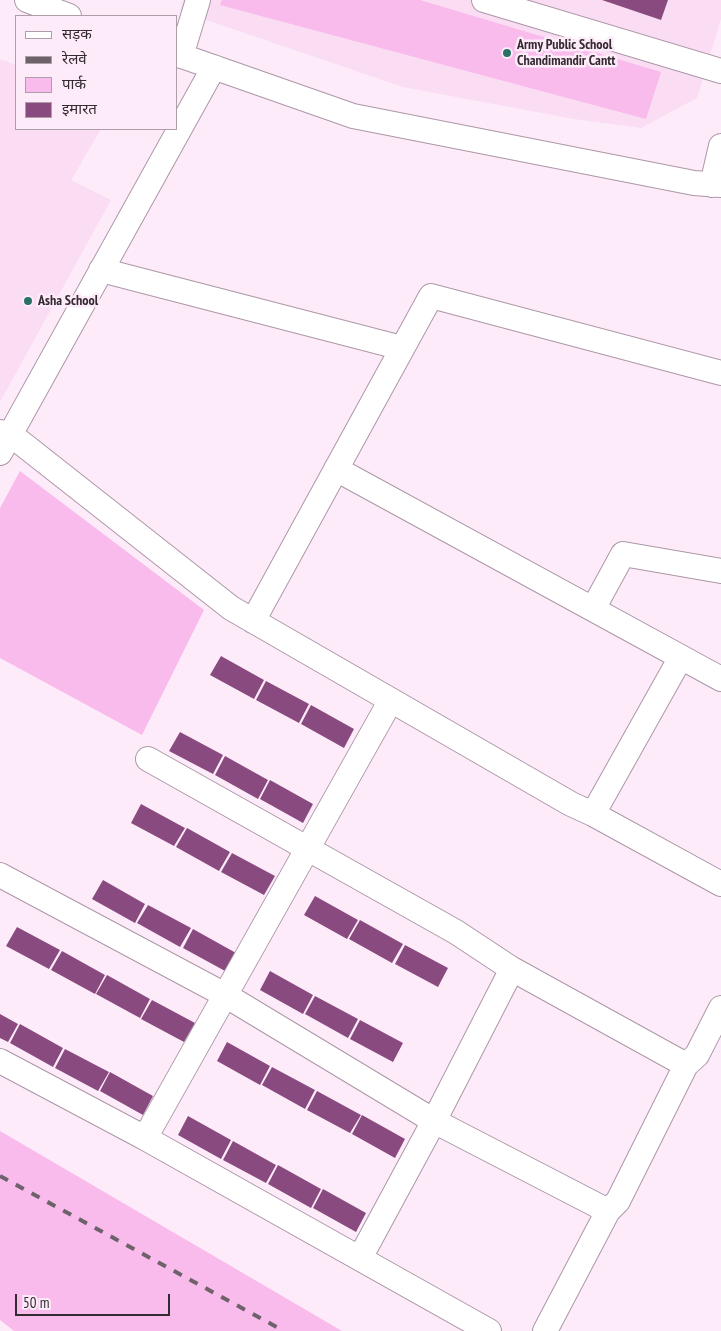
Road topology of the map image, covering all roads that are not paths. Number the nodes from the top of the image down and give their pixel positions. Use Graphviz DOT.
graph roads {
  1 [pos="27,0"];
  2 [pos="198,0"];
  3 [pos="484,0"];
  4 [pos="66,15"];
  5 [pos="179,55"];
  6 [pos="214,67"];
  7 [pos="721,71"];
  8 [pos="721,146"];
  9 [pos="717,185"];
  10 [pos="101,270"];
  11 [pos="402,348"];
  12 [pos="721,373"];
  13 [pos="3,440"];
  14 [pos="336,469"];
  15 [pos="721,571"];
  16 [pos="593,609"];
  17 [pos="253,621"];
  18 [pos="681,657"];
  19 [pos="721,679"];
  20 [pos="391,700"];
  21 [pos="148,759"];
  22 [pos="593,814"];
  23 [pos="308,849"];
  24 [pos="1,878"];
  25 [pos="721,884"];
  26 [pos="512,969"];
  27 [pos="225,995"];
  28 [pos="721,1008"];
  29 [pos="0,1061"];
  30 [pos="686,1064"];
  31 [pos="434,1121"];
  32 [pos="145,1138"];
  33 [pos="608,1211"];
  34 [pos="360,1258"];
  35 [pos="489,1331"];
  36 [pos="546,1331"];
  1 -- 4 [label="street"];
  2 -- 5 [label="street"];
  3 -- 7 [label="street"];
  5 -- 6 [label="street"];
  6 -- 9 [label="street"];
  6 -- 10 [label="street"];
  8 -- 9 [label="street"];
  10 -- 11 [label="street"];
  10 -- 13 [label="street"];
  11 -- 12 [label="street"];
  11 -- 14 [label="street"];
  13 -- 17 [label="street"];
  14 -- 16 [label="street"];
  14 -- 17 [label="street"];
  15 -- 16 [label="street"];
  16 -- 18 [label="street"];
  17 -- 20 [label="street"];
  18 -- 19 [label="street"];
  18 -- 22 [label="street"];
  20 -- 22 [label="street"];
  20 -- 23 [label="street"];
  21 -- 23 [label="street"];
  22 -- 25 [label="street"];
  23 -- 26 [label="street"];
  23 -- 27 [label="street"];
  24 -- 27 [label="street"];
  26 -- 30 [label="street"];
  26 -- 31 [label="street"];
  27 -- 31 [label="street"];
  27 -- 32 [label="street"];
  28 -- 30 [label="street"];
  29 -- 32 [label="street"];
  30 -- 33 [label="street"];
  31 -- 33 [label="street"];
  31 -- 34 [label="street"];
  32 -- 34 [label="street"];
  33 -- 36 [label="street"];
  34 -- 35 [label="street"];
}
